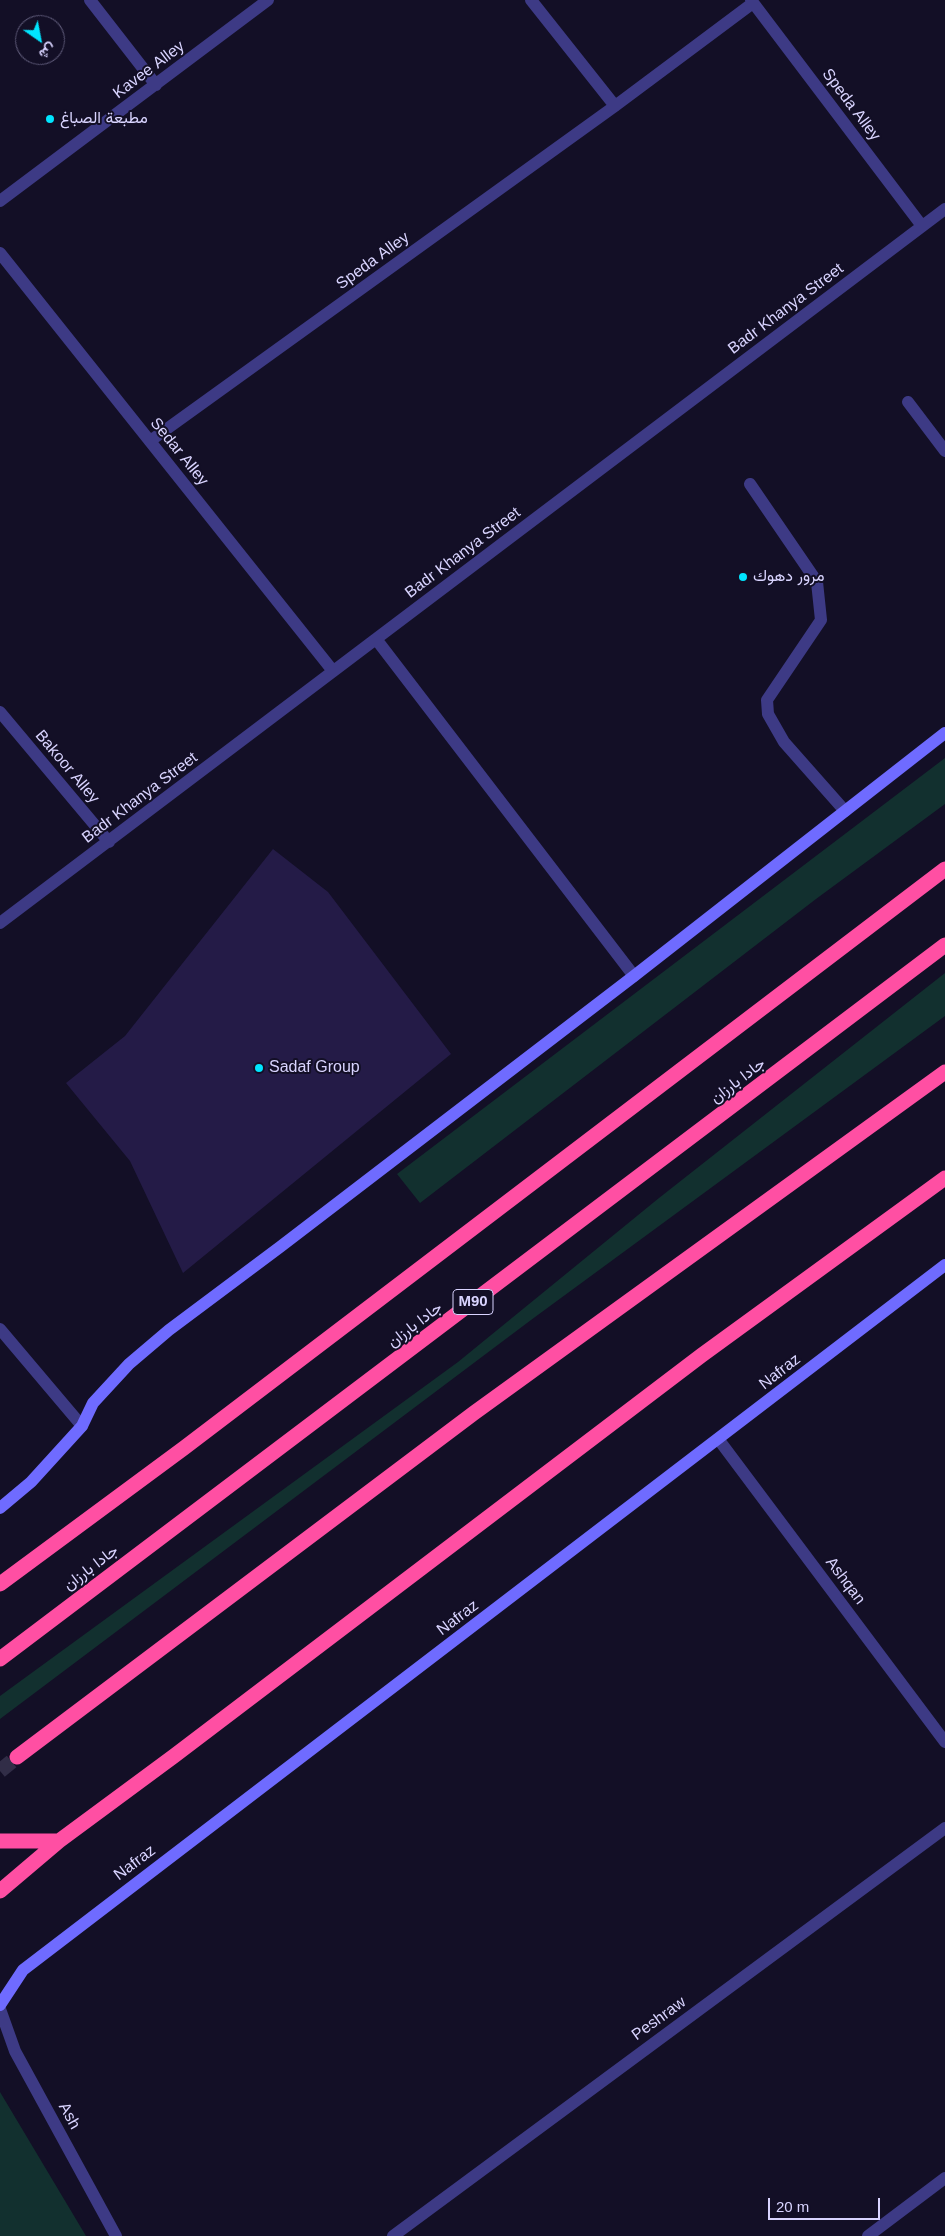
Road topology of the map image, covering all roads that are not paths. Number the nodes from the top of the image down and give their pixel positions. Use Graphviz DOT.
graph roads {
  1 [pos="90,0"];
  2 [pos="268,0"];
  3 [pos="531,0"];
  4 [pos="752,1"];
  5 [pos="156,85"];
  6 [pos="615,106"];
  7 [pos="0,201"];
  8 [pos="945,210"];
  9 [pos="922,226"];
  10 [pos="0,254"];
  11 [pos="908,402"];
  12 [pos="150,442"];
  13 [pos="945,451"];
  14 [pos="750,484"];
  15 [pos="376,639"];
  16 [pos="333,671"];
  17 [pos="0,712"];
  18 [pos="945,733"];
  19 [pos="845,811"];
  20 [pos="109,842"];
  21 [pos="945,869"];
  22 [pos="0,923"];
  23 [pos="945,945"];
  24 [pos="634,976"];
  25 [pos="945,1072"];
  26 [pos="945,1178"];
  27 [pos="945,1266"];
  28 [pos="0,1329"];
  29 [pos="82,1426"];
  30 [pos="719,1440"];
  31 [pos="0,1508"];
  32 [pos="0,1584"];
  33 [pos="0,1658"];
  34 [pos="945,1742"];
  35 [pos="17,1757"];
  36 [pos="945,1828"];
  37 [pos="0,1841"];
  38 [pos="59,1841"];
  39 [pos="0,1891"];
  40 [pos="0,2007"];
  41 [pos="945,2178"];
  42 [pos="116,2236"];
  43 [pos="393,2236"];
  44 [pos="868,2236"];
  1 -- 5 [label="street"];
  2 -- 5 [label="street, Kavee Alley"];
  3 -- 6 [label="street"];
  4 -- 6 [label="street, Speda Alley"];
  4 -- 9 [label="street, Speda Alley"];
  5 -- 7 [label="street, Kavee Alley"];
  6 -- 12 [label="street, Speda Alley"];
  8 -- 9 [label="street, Badr Khanya Street"];
  9 -- 15 [label="street, Badr Khanya Street"];
  10 -- 12 [label="street, Sedar Alley"];
  11 -- 13 [label="street"];
  12 -- 16 [label="street, Sedar Alley"];
  14 -- 19 [label="street"];
  15 -- 16 [label="street, Badr Khanya Street"];
  15 -- 24 [label="street"];
  16 -- 20 [label="street, Badr Khanya Street"];
  17 -- 20 [label="street, Bakoor Alley"];
  18 -- 19 [label="main road"];
  19 -- 24 [label="main road"];
  20 -- 22 [label="street, Badr Khanya Street"];
  21 -- 32 [label="highway"];
  23 -- 33 [label="highway, جادا بارزان / M90"];
  24 -- 29 [label="main road"];
  25 -- 35 [label="highway"];
  26 -- 38 [label="highway"];
  27 -- 30 [label="main road, Nafraz"];
  28 -- 29 [label="street"];
  29 -- 31 [label="main road"];
  30 -- 34 [label="street, Ashqan"];
  30 -- 40 [label="main road, Nafraz"];
  36 -- 43 [label="street, Peshraw"];
  37 -- 38 [label="highway"];
  38 -- 39 [label="highway"];
  40 -- 42 [label="street, Ash"];
  41 -- 44 [label="street"];
}
